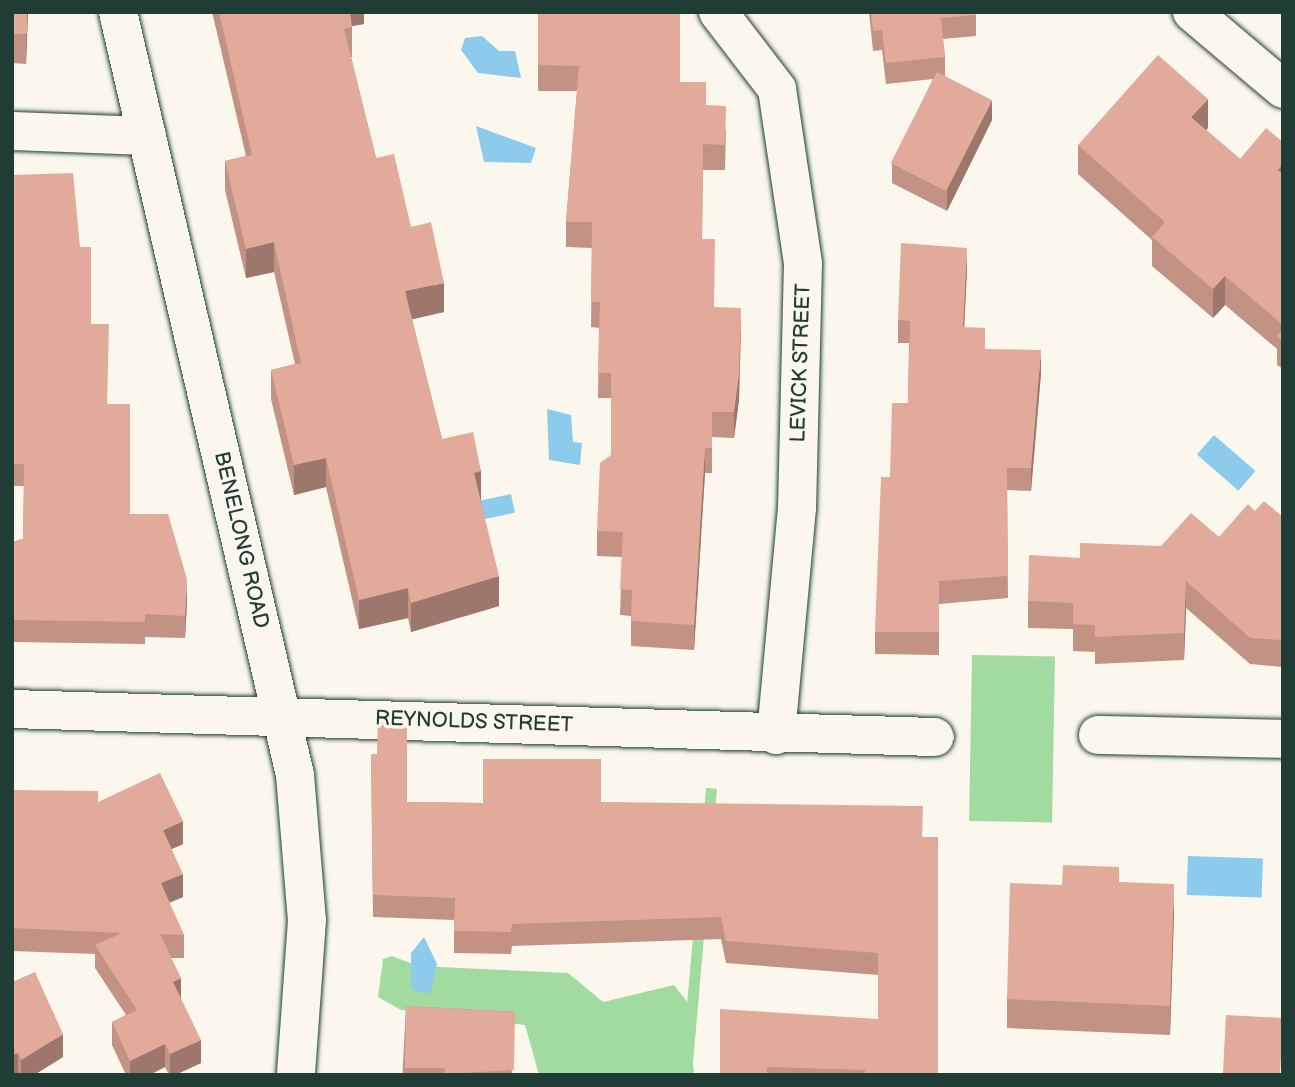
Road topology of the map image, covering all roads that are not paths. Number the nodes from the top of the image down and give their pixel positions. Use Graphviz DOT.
graph roads {
  1 [pos="118,12"];
  2 [pos="718,12"];
  3 [pos="1192,12"];
  4 [pos="1283,89"];
  5 [pos="12,131"];
  6 [pos="146,136"];
  7 [pos="12,709"];
  8 [pos="281,715"];
  9 [pos="776,735"];
  10 [pos="1098,735"];
  11 [pos="935,737"];
  12 [pos="1283,739"];
  13 [pos="296,1075"];
  1 -- 6 [label="street, BENELONG ROAD"];
  2 -- 9 [label="street, LEVICK STREET"];
  3 -- 4 [label="street"];
  5 -- 6 [label="street"];
  6 -- 8 [label="street, BENELONG ROAD"];
  7 -- 8 [label="street, REYNOLDS STREET"];
  8 -- 9 [label="street, REYNOLDS STREET"];
  8 -- 13 [label="street, BENELONG ROAD"];
  9 -- 11 [label="street, REYNOLDS STREET"];
  10 -- 12 [label="street"];
}
